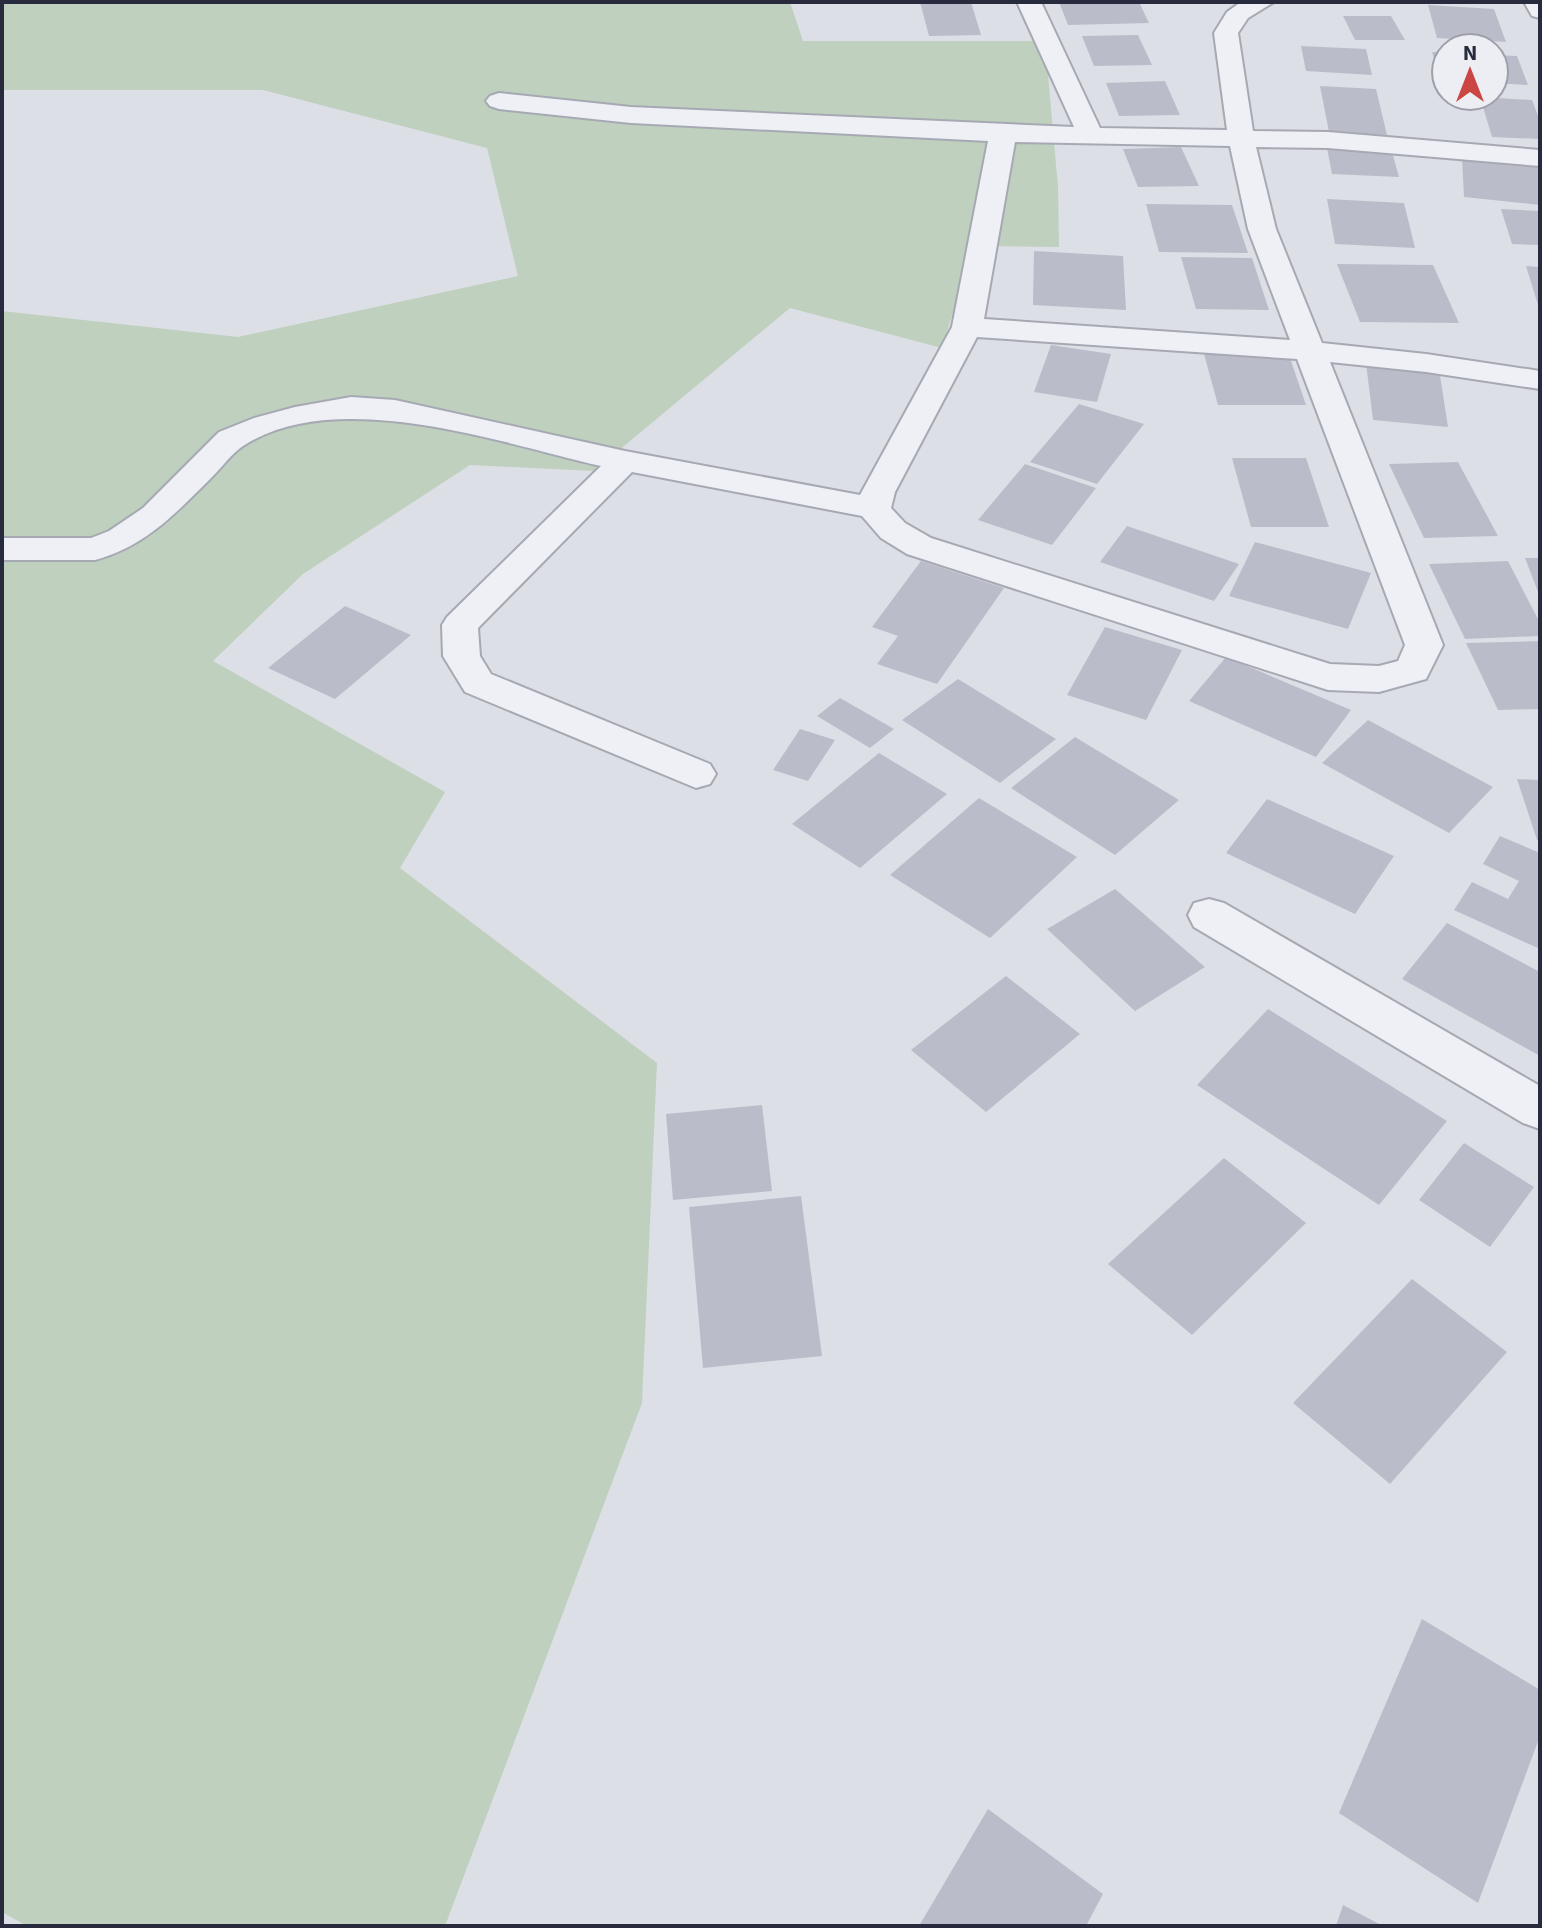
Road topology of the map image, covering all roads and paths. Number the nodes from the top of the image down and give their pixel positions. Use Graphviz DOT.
graph roads {
  1 [pos="1029,2"];
  2 [pos="1262,2"];
  3 [pos="1536,2"];
  4 [pos="1540,11"];
  5 [pos="499,101"];
  6 [pos="1003,134"];
  7 [pos="1091,136"];
  8 [pos="1241,137"];
  9 [pos="1540,158"];
  10 [pos="967,327"];
  11 [pos="1308,350"];
  12 [pos="1540,380"];
  13 [pos="625,461"];
  14 [pos="874,508"];
  15 [pos="2,549"];
  16 [pos="696,774"];
  17 [pos="1209,915"];
  18 [pos="1540,1109"];
  1 -- 7 [label="street"];
  2 -- 8 [label="street"];
  3 -- 4 [label="street"];
  5 -- 6 [label="street"];
  6 -- 7 [label="street"];
  6 -- 10 [label="street"];
  7 -- 8 [label="street"];
  8 -- 9 [label="street"];
  8 -- 11 [label="street"];
  10 -- 11 [label="street"];
  10 -- 14 [label="street"];
  11 -- 12 [label="street"];
  11 -- 14 [label="street"];
  13 -- 14 [label="street"];
  13 -- 15 [label="street"];
  13 -- 16 [label="street"];
  17 -- 18 [label="street"];
}
